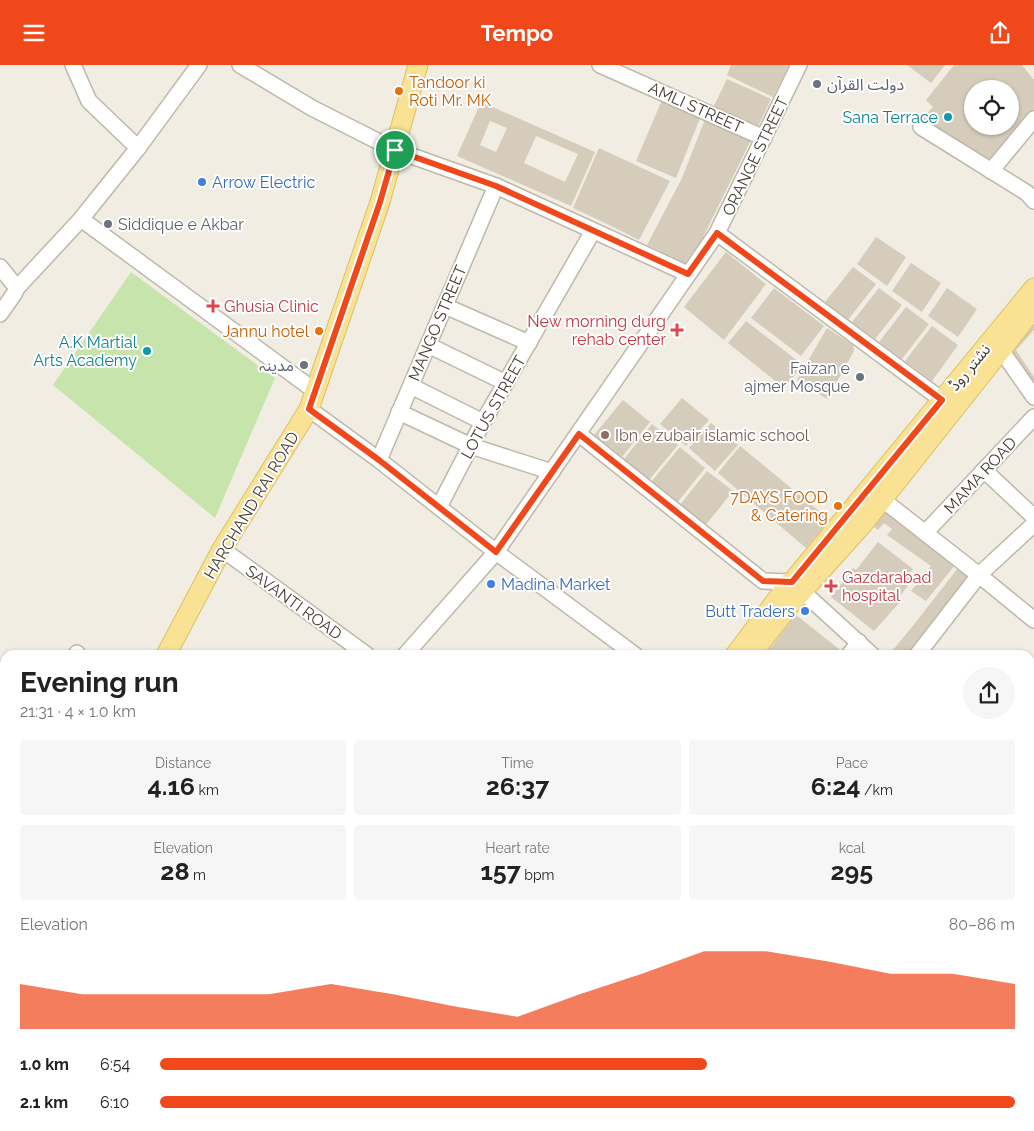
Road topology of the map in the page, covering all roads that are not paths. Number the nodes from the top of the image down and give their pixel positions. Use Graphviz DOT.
graph roads {
  1 [pos="73,65"];
  2 [pos="199,65"];
  3 [pos="240,65"];
  4 [pos="418,65"];
  5 [pos="600,65"];
  6 [pos="799,65"];
  7 [pos="1034,119"];
  8 [pos="921,127"];
  9 [pos="764,138"];
  10 [pos="138,147"];
  11 [pos="395,150"];
  12 [pos="991,171"];
  13 [pos="496,186"];
  14 [pos="1034,201"];
  15 [pos="81,219"];
  16 [pos="593,231"];
  17 [pos="717,233"];
  18 [pos="0,267"];
  19 [pos="688,274"];
  20 [pos="17,288"];
  21 [pos="1034,288"];
  22 [pos="445,306"];
  23 [pos="1034,308"];
  24 [pos="0,314"];
  25 [pos="529,343"];
  26 [pos="428,345"];
  27 [pos="1001,350"];
  28 [pos="506,383"];
  29 [pos="411,386"];
  30 [pos="1034,397"];
  31 [pos="312,400"];
  32 [pos="942,400"];
  33 [pos="399,412"];
  34 [pos="1034,417"];
  35 [pos="483,421"];
  36 [pos="579,434"];
  37 [pos="471,446"];
  38 [pos="379,460"];
  39 [pos="984,470"];
  40 [pos="552,472"];
  41 [pos="883,500"];
  42 [pos="439,507"];
  43 [pos="1034,517"];
  44 [pos="1034,524"];
  45 [pos="925,533"];
  46 [pos="222,549"];
  47 [pos="496,552"];
  48 [pos="979,575"];
  49 [pos="797,587"];
  50 [pos="1034,620"];
  51 [pos="859,643"];
  52 [pos="169,650"];
  53 [pos="360,650"];
  54 [pos="409,650"];
  55 [pos="628,650"];
  56 [pos="740,650"];
  57 [pos="755,650"];
  58 [pos="853,650"];
  59 [pos="867,650"];
  60 [pos="921,650"];
  1 -- 10 [label="street"];
  2 -- 10 [label="street"];
  3 -- 11 [label="street"];
  4 -- 11 [label="main road, HARCHAND RAI ROAD"];
  5 -- 9 [label="street, AMLI STREET"];
  6 -- 9 [label="street, ORANGE STREET"];
  7 -- 12 [label="street"];
  8 -- 12 [label="street"];
  9 -- 17 [label="street, ORANGE STREET"];
  10 -- 15 [label="street"];
  11 -- 13 [label="street"];
  11 -- 31 [label="main road, HARCHAND RAI ROAD"];
  12 -- 14 [label="street"];
  13 -- 16 [label="street"];
  13 -- 22 [label="street, MANGO STREET"];
  15 -- 20 [label="street"];
  15 -- 31 [label="street"];
  16 -- 19 [label="street"];
  16 -- 25 [label="street, LOTUS STREET"];
  17 -- 19 [label="street, ORANGE STREET"];
  17 -- 32 [label="street"];
  18 -- 20 [label="street"];
  19 -- 36 [label="street, ORANGE STREET"];
  20 -- 24 [label="street"];
  21 -- 32 [label="main road, نشتر روڈ"];
  22 -- 25 [label="street"];
  22 -- 26 [label="street, MANGO STREET"];
  23 -- 27 [label="main road, نشتر روڈ"];
  25 -- 28 [label="street, LOTUS STREET"];
  26 -- 28 [label="street"];
  26 -- 29 [label="street, MANGO STREET"];
  27 -- 30 [label="street"];
  27 -- 41 [label="main road, نشتر روڈ"];
  28 -- 35 [label="street, LOTUS STREET"];
  29 -- 33 [label="street, MANGO STREET"];
  29 -- 35 [label="street"];
  31 -- 38 [label="street"];
  31 -- 46 [label="main road, HARCHAND RAI ROAD"];
  32 -- 49 [label="main road, نشتر روڈ"];
  33 -- 37 [label="street"];
  33 -- 38 [label="street, MANGO STREET"];
  34 -- 39 [label="street, MAMA ROAD"];
  35 -- 37 [label="street, LOTUS STREET"];
  36 -- 40 [label="street, ORANGE STREET"];
  36 -- 49 [label="street"];
  37 -- 40 [label="street"];
  37 -- 42 [label="street, LOTUS STREET"];
  38 -- 42 [label="street"];
  39 -- 43 [label="street"];
  39 -- 45 [label="street, MAMA ROAD"];
  40 -- 47 [label="street, ORANGE STREET"];
  41 -- 45 [label="street"];
  41 -- 49 [label="main road, نشتر روڈ"];
  42 -- 47 [label="street"];
  44 -- 48 [label="street"];
  45 -- 48 [label="street"];
  46 -- 52 [label="main road, HARCHAND RAI ROAD"];
  46 -- 53 [label="street, SAVANTI ROAD"];
  47 -- 54 [label="street, ORANGE STREET"];
  47 -- 55 [label="street"];
  48 -- 50 [label="street"];
  48 -- 60 [label="street"];
  49 -- 51 [label="street"];
  49 -- 56 [label="main road, نشتر روڈ"];
  49 -- 57 [label="main road, نشتر روڈ"];
  51 -- 58 [label="street"];
  51 -- 59 [label="street"];
}
